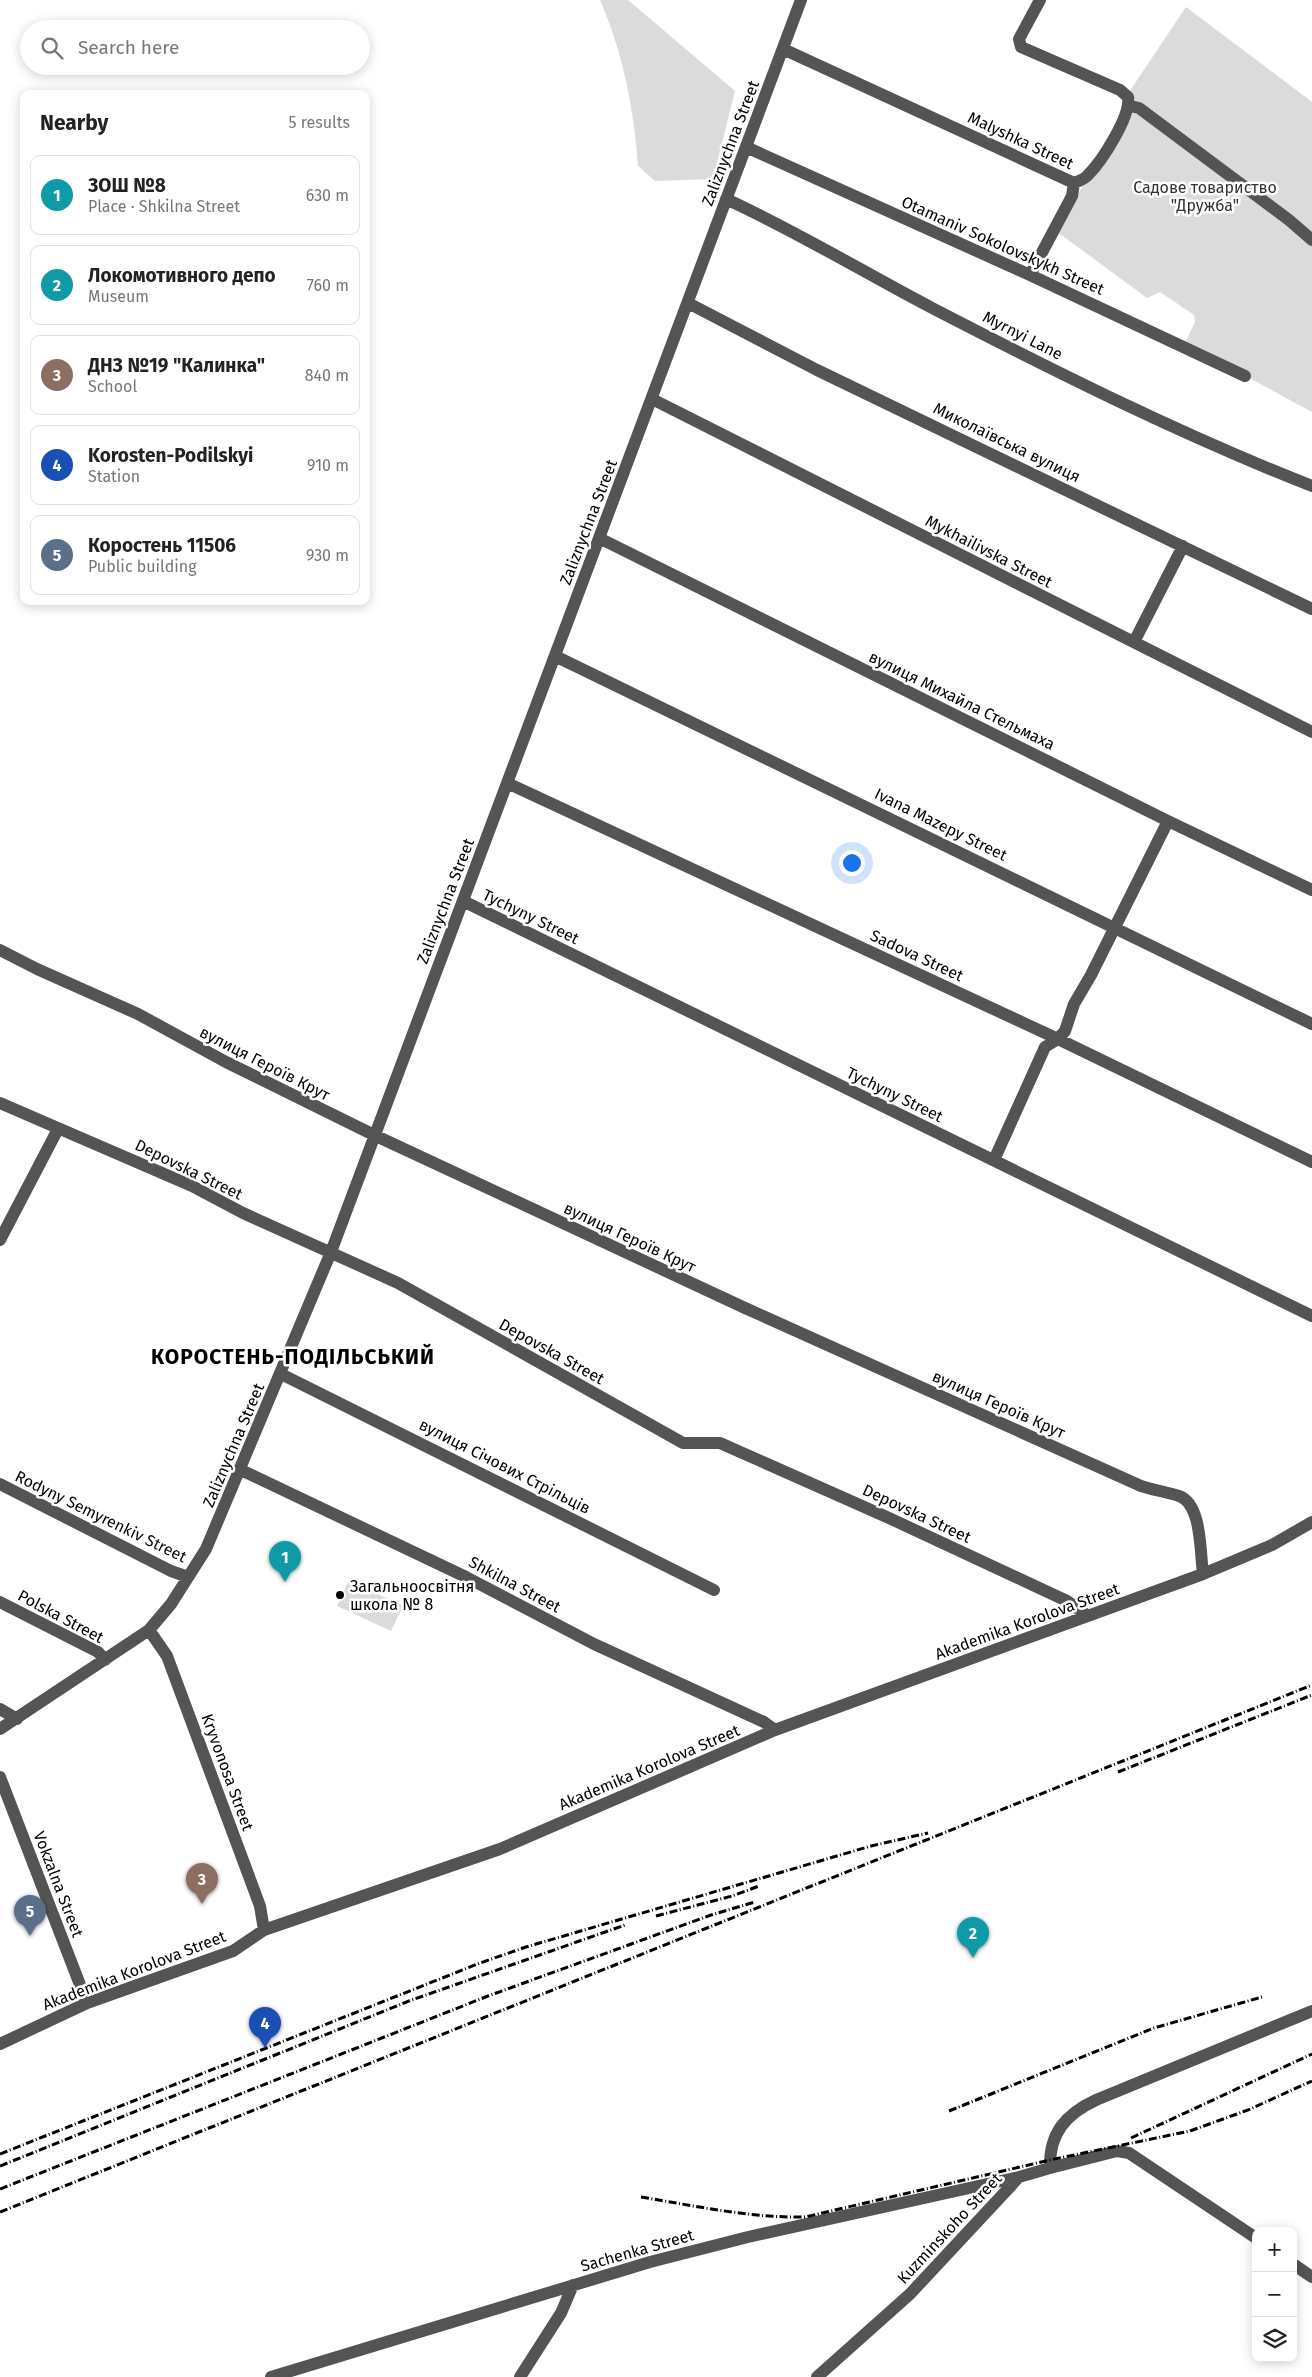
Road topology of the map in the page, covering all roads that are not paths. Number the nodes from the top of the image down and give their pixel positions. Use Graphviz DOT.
graph roads {
  1 [pos="801,0"];
  2 [pos="1040,0"];
  3 [pos="783,49"];
  4 [pos="1130,106"];
  5 [pos="746,147"];
  6 [pos="1074,183"];
  7 [pos="726,199"];
  8 [pos="1312,240"];
  9 [pos="1030,275"];
  10 [pos="688,303"];
  11 [pos="1245,376"];
  12 [pos="652,399"];
  13 [pos="1312,486"];
  14 [pos="599,538"];
  15 [pos="1183,546"];
  16 [pos="1312,609"];
  17 [pos="1134,642"];
  18 [pos="555,656"];
  19 [pos="1312,732"];
  20 [pos="507,783"];
  21 [pos="1168,821"];
  22 [pos="1312,890"];
  23 [pos="463,901"];
  24 [pos="1114,928"];
  25 [pos="0,950"];
  26 [pos="1312,1024"];
  27 [pos="1058,1039"];
  28 [pos="0,1103"];
  29 [pos="58,1129"];
  30 [pos="374,1135"];
  31 [pos="994,1160"];
  32 [pos="1312,1162"];
  33 [pos="0,1240"];
  34 [pos="331,1252"];
  35 [pos="1312,1316"];
  36 [pos="281,1374"];
  37 [pos="239,1469"];
  38 [pos="0,1484"];
  39 [pos="1312,1522"];
  40 [pos="1203,1574"];
  41 [pos="188,1577"];
  42 [pos="714,1590"];
  43 [pos="0,1602"];
  44 [pos="1088,1616"];
  45 [pos="149,1630"];
  46 [pos="105,1660"];
  47 [pos="0,1708"];
  48 [pos="17,1720"];
  49 [pos="0,1729"];
  50 [pos="775,1730"];
  51 [pos="0,1777"];
  52 [pos="264,1930"];
  53 [pos="87,2003"];
  54 [pos="1312,2010"];
  55 [pos="0,2044"];
  56 [pos="1050,2168"];
  57 [pos="1018,2177"];
  58 [pos="1252,2235"];
  59 [pos="1297,2267"];
  60 [pos="1312,2277"];
  61 [pos="573,2285"];
  62 [pos="271,2377"];
  63 [pos="520,2377"];
  64 [pos="816,2377"];
  1 -- 3 [label="street, Zaliznychna Street"];
  2 -- 4 [label="street"];
  3 -- 5 [label="street, Zaliznychna Street"];
  3 -- 6 [label="street, Malyshka Street"];
  4 -- 6 [label="street, Malyshka Street"];
  4 -- 8 [label="street"];
  5 -- 7 [label="street, Zaliznychna Street"];
  5 -- 9 [label="street, Otamaniv Sokolovskykh Street"];
  6 -- 9 [label="street"];
  7 -- 10 [label="street, Zaliznychna Street"];
  7 -- 13 [label="street, Myrnyi Lane"];
  9 -- 11 [label="street, Otamaniv Sokolovskykh Street"];
  10 -- 12 [label="street, Zaliznychna Street"];
  10 -- 15 [label="street, Миколаївська вулиця"];
  12 -- 14 [label="street, Zaliznychna Street"];
  12 -- 17 [label="street, Mykhailivska Street"];
  14 -- 18 [label="street, Zaliznychna Street"];
  14 -- 21 [label="street, вулиця Михайла Стельмаха"];
  15 -- 16 [label="street, Миколаївська вулиця"];
  15 -- 17 [label="street"];
  17 -- 19 [label="street, Mykhailivska Street"];
  18 -- 20 [label="street, Zaliznychna Street"];
  18 -- 24 [label="street, Ivana Mazepy Street"];
  20 -- 23 [label="street, Zaliznychna Street"];
  20 -- 27 [label="street, Sadova Street"];
  21 -- 22 [label="street, вулиця Михайла Стельмаха"];
  21 -- 24 [label="street"];
  23 -- 30 [label="street, Zaliznychna Street"];
  23 -- 31 [label="street, Tychyny Street"];
  24 -- 26 [label="street, Ivana Mazepy Street"];
  24 -- 27 [label="street"];
  25 -- 30 [label="street, вулиця Героїв Крут"];
  27 -- 31 [label="street"];
  27 -- 32 [label="street, Sadova Street"];
  28 -- 29 [label="street, Depovska Street"];
  29 -- 33 [label="street"];
  29 -- 34 [label="street, Depovska Street"];
  30 -- 34 [label="street, Zaliznychna Street"];
  30 -- 40 [label="street, вулиця Героїв Крут"];
  31 -- 35 [label="street, Tychyny Street"];
  34 -- 36 [label="street, Zaliznychna Street"];
  34 -- 44 [label="street, Depovska Street"];
  36 -- 37 [label="street, Zaliznychna Street"];
  36 -- 42 [label="street, вулиця Січових Стрільців"];
  37 -- 41 [label="street, Zaliznychna Street"];
  37 -- 50 [label="street, Shkilna Street"];
  38 -- 41 [label="street, Rodyny Semyrenkiv Street"];
  39 -- 40 [label="street, Akademika Korolova Street"];
  40 -- 44 [label="street, Akademika Korolova Street"];
  41 -- 45 [label="street, Zaliznychna Street"];
  43 -- 46 [label="street, Polska Street"];
  44 -- 50 [label="street, Akademika Korolova Street"];
  45 -- 46 [label="street, Zaliznychna Street"];
  45 -- 52 [label="street, Kryvonosa Street"];
  46 -- 48 [label="street, Zaliznychna Street"];
  47 -- 48 [label="street"];
  48 -- 49 [label="street, Zaliznychna Street"];
  50 -- 52 [label="street, Akademika Korolova Street"];
  51 -- 53 [label="street, Vokzalna Street"];
  52 -- 53 [label="street, Akademika Korolova Street"];
  53 -- 55 [label="street, Akademika Korolova Street"];
  54 -- 56 [label="street"];
  56 -- 57 [label="street, Kuzminskoho Street"];
  56 -- 58 [label="street, Kuzminskoho Street"];
  57 -- 61 [label="street, Sachenka Street"];
  57 -- 64 [label="street, Kuzminskoho Street"];
  59 -- 60 [label="street"];
  61 -- 62 [label="street, Sachenka Street"];
  61 -- 63 [label="street"];
}
